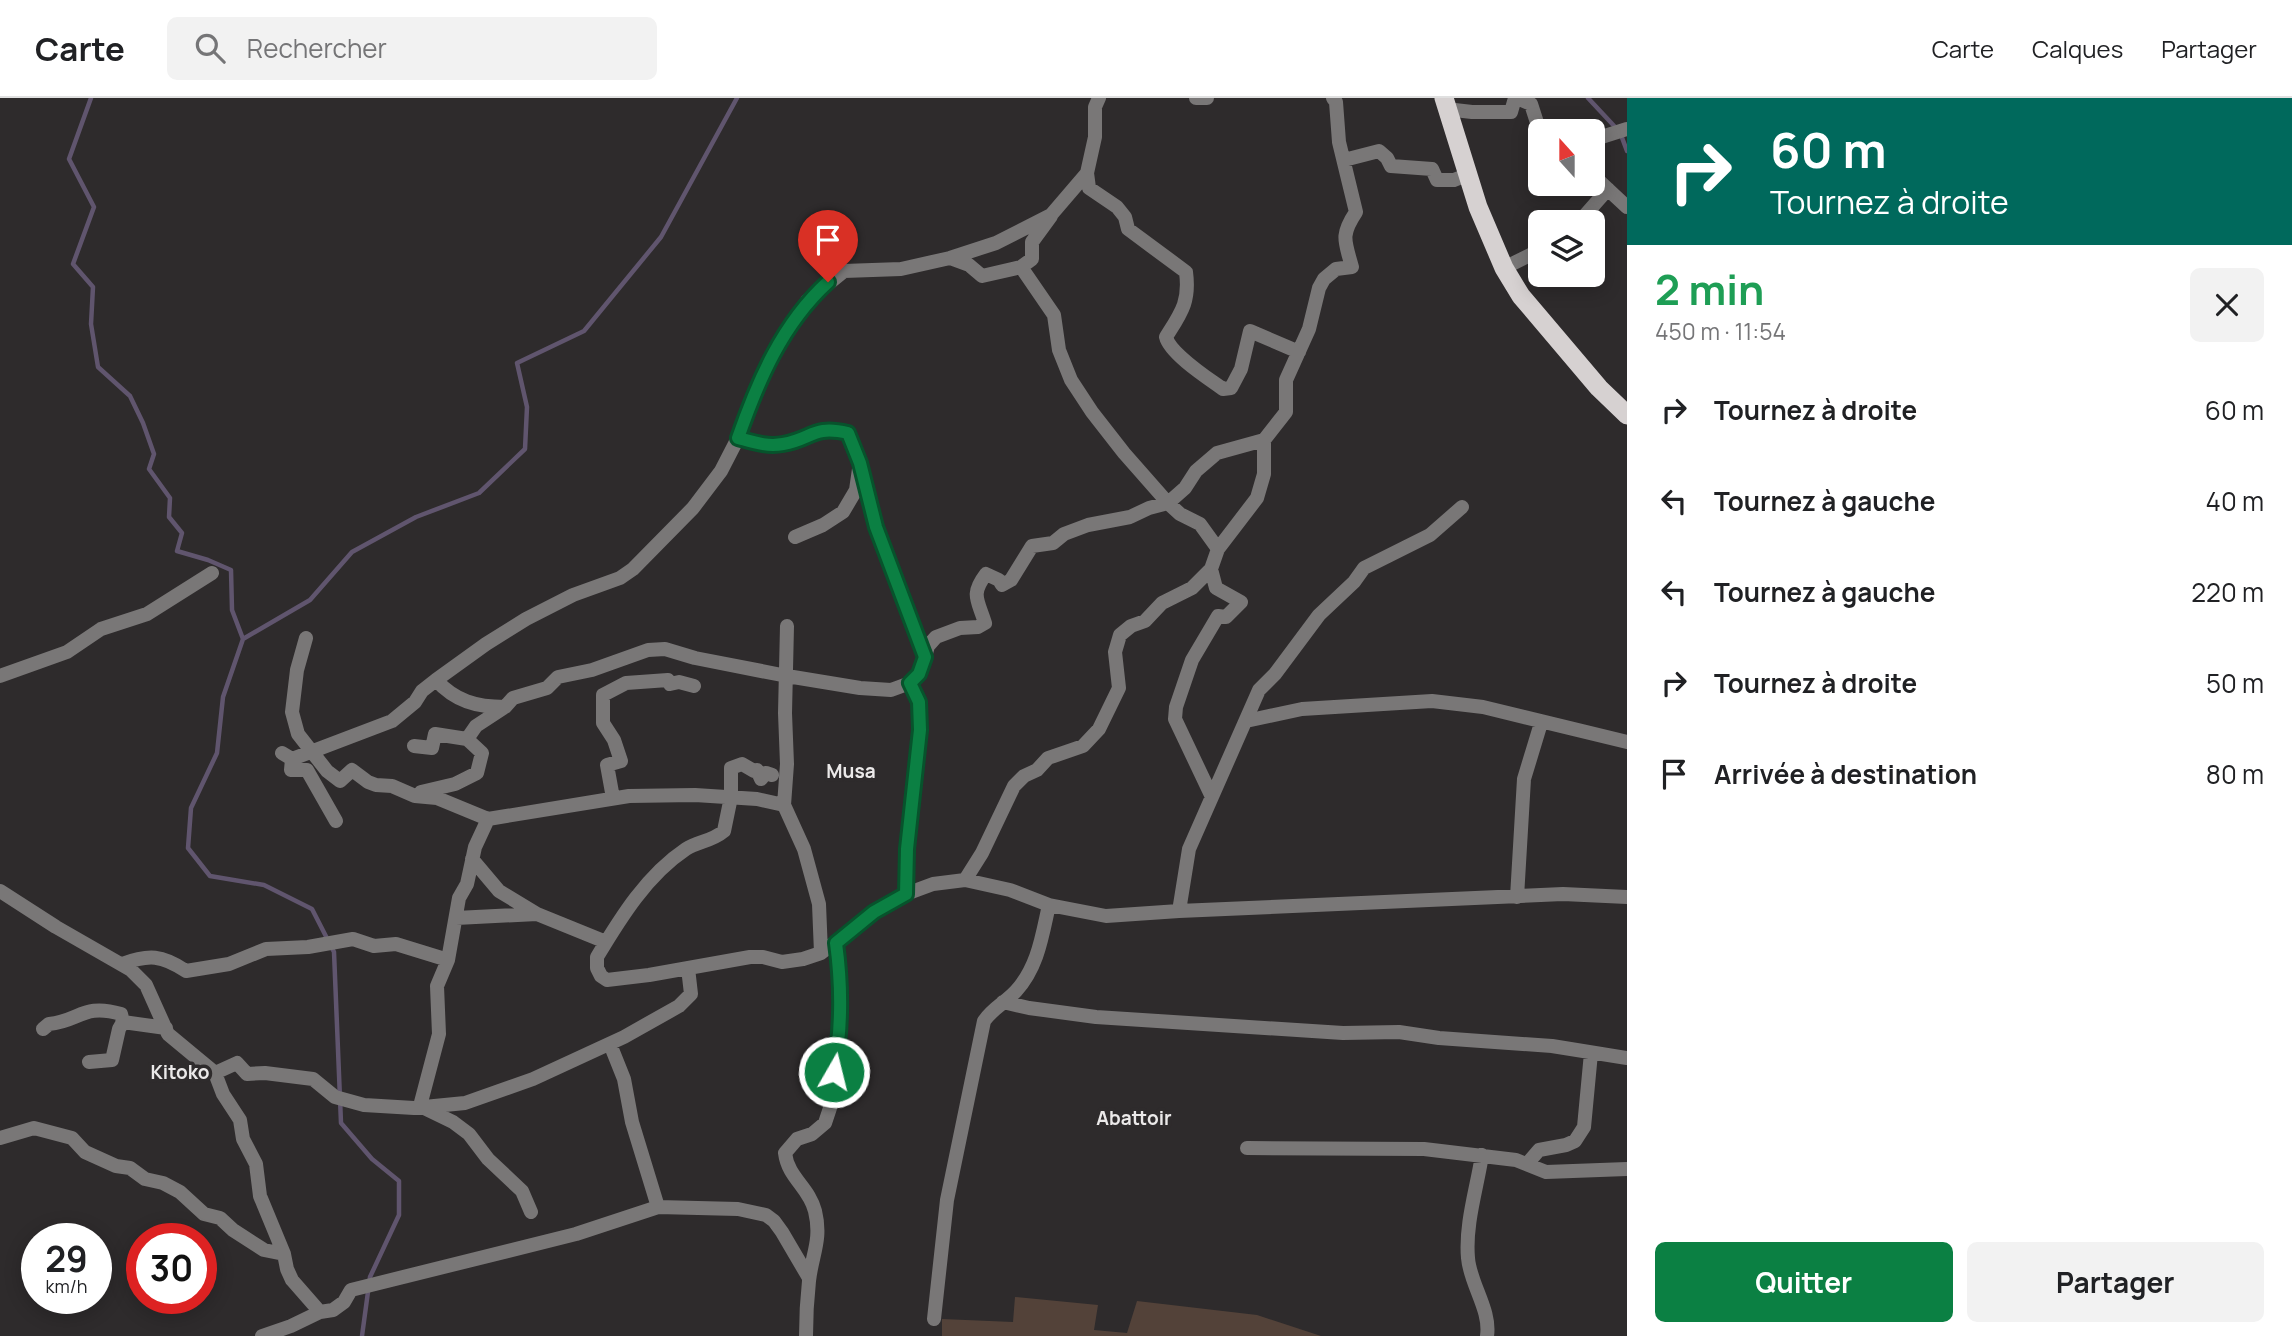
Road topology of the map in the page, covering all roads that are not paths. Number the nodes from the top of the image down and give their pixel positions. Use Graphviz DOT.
graph roads {
  1 [pos="1099,98"];
  2 [pos="1196,98"];
  3 [pos="1207,98"];
  4 [pos="1333,98"];
  5 [pos="1516,98"];
  6 [pos="1445,103"];
  7 [pos="1536,119"];
  8 [pos="1627,129"];
  9 [pos="1605,136"];
  10 [pos="1344,160"];
  11 [pos="1087,173"];
  12 [pos="1469,174"];
  13 [pos="1605,186"];
  14 [pos="1608,189"];
  15 [pos="1627,207"];
  16 [pos="1590,210"];
  17 [pos="1051,215"];
  18 [pos="1528,256"];
  19 [pos="950,258"];
  20 [pos="1021,267"];
  21 [pos="1504,268"];
  22 [pos="1299,352"];
  23 [pos="1627,415"];
  24 [pos="738,438"];
  25 [pos="1264,440"];
  26 [pos="860,463"];
  27 [pos="1168,503"];
  28 [pos="1462,507"];
  29 [pos="795,537"];
  30 [pos="1218,550"];
  31 [pos="1211,569"];
  32 [pos="212,573"];
  33 [pos="787,626"];
  34 [pos="306,638"];
  35 [pos="925,657"];
  36 [pos="1,674"];
  37 [pos="787,676"];
  38 [pos="436,680"];
  39 [pos="910,683"];
  40 [pos="694,685"];
  41 [pos="505,707"];
  42 [pos="1247,721"];
  43 [pos="1541,723"];
  44 [pos="467,739"];
  45 [pos="1627,742"];
  46 [pos="414,746"];
  47 [pos="314,751"];
  48 [pos="772,775"];
  49 [pos="410,794"];
  50 [pos="730,797"];
  51 [pos="1212,797"];
  52 [pos="613,798"];
  53 [pos="784,805"];
  54 [pos="488,819"];
  55 [pos="336,821"];
  56 [pos="472,859"];
  57 [pos="965,880"];
  58 [pos="0,891"];
  59 [pos="906,894"];
  60 [pos="1517,897"];
  61 [pos="1627,897"];
  62 [pos="1049,905"];
  63 [pos="1180,911"];
  64 [pos="537,914"];
  65 [pos="456,918"];
  66 [pos="606,942"];
  67 [pos="836,943"];
  68 [pos="821,953"];
  69 [pos="447,960"];
  70 [pos="122,964"];
  71 [pos="688,968"];
  72 [pos="1003,1002"];
  73 [pos="123,1022"];
  74 [pos="166,1028"];
  75 [pos="43,1029"];
  76 [pos="610,1044"];
  77 [pos="1591,1053"];
  78 [pos="1627,1058"];
  79 [pos="89,1062"];
  80 [pos="215,1073"];
  81 [pos="420,1106"];
  82 [pos="0,1138"];
  83 [pos="1247,1148"];
  84 [pos="1482,1156"];
  85 [pos="1527,1164"];
  86 [pos="1627,1169"];
  87 [pos="657,1207"];
  88 [pos="531,1212"];
  89 [pos="284,1254"];
  90 [pos="809,1278"];
  91 [pos="320,1312"];
  92 [pos="934,1319"];
  93 [pos="262,1336"];
  94 [pos="806,1336"];
  95 [pos="1487,1336"];
  1 -- 11 [label="street"];
  2 -- 3 [label="street"];
  4 -- 10 [label="street"];
  5 -- 6 [label="street"];
  5 -- 7 [label="street"];
  6 -- 12 [label="highway"];
  8 -- 9 [label="street"];
  10 -- 12 [label="street"];
  10 -- 22 [label="street"];
  11 -- 17 [label="street"];
  11 -- 22 [label="street"];
  12 -- 21 [label="highway"];
  13 -- 14 [label="street"];
  14 -- 15 [label="street"];
  14 -- 16 [label="street"];
  17 -- 19 [label="street"];
  17 -- 20 [label="street"];
  18 -- 21 [label="street"];
  19 -- 20 [label="street"];
  19 -- 24 [label="street"];
  20 -- 27 [label="street"];
  21 -- 23 [label="highway"];
  22 -- 25 [label="street"];
  24 -- 26 [label="street"];
  24 -- 38 [label="street"];
  25 -- 27 [label="street"];
  25 -- 30 [label="street"];
  26 -- 29 [label="street"];
  26 -- 35 [label="street"];
  27 -- 30 [label="street"];
  27 -- 35 [label="street"];
  28 -- 42 [label="street"];
  30 -- 31 [label="street"];
  31 -- 51 [label="street"];
  31 -- 57 [label="street"];
  32 -- 36 [label="street"];
  33 -- 37 [label="street"];
  34 -- 47 [label="street"];
  35 -- 39 [label="street"];
  37 -- 39 [label="street"];
  37 -- 41 [label="street"];
  37 -- 53 [label="street"];
  38 -- 41 [label="street"];
  38 -- 47 [label="street"];
  39 -- 59 [label="street"];
  40 -- 52 [label="street"];
  41 -- 44 [label="street"];
  42 -- 43 [label="street"];
  42 -- 51 [label="street"];
  43 -- 45 [label="street"];
  43 -- 60 [label="street"];
  44 -- 46 [label="street"];
  44 -- 49 [label="street"];
  47 -- 49 [label="street"];
  47 -- 55 [label="street"];
  48 -- 50 [label="street"];
  49 -- 54 [label="street"];
  50 -- 52 [label="street"];
  50 -- 53 [label="street"];
  50 -- 66 [label="street"];
  51 -- 63 [label="street"];
  52 -- 54 [label="street"];
  53 -- 68 [label="street"];
  54 -- 56 [label="street"];
  56 -- 64 [label="street"];
  56 -- 65 [label="street"];
  57 -- 59 [label="street"];
  57 -- 62 [label="street"];
  58 -- 70 [label="street"];
  59 -- 67 [label="street"];
  60 -- 61 [label="street"];
  60 -- 63 [label="street"];
  62 -- 63 [label="street"];
  62 -- 72 [label="street"];
  64 -- 65 [label="street"];
  64 -- 66 [label="street"];
  65 -- 69 [label="street"];
  66 -- 71 [label="street"];
  67 -- 68 [label="street"];
  67 -- 90 [label="street"];
  68 -- 71 [label="street"];
  69 -- 70 [label="street"];
  69 -- 81 [label="street"];
  70 -- 74 [label="street"];
  71 -- 76 [label="street"];
  72 -- 77 [label="street"];
  72 -- 92 [label="street"];
  73 -- 74 [label="street"];
  73 -- 75 [label="street"];
  73 -- 79 [label="street"];
  74 -- 80 [label="street"];
  76 -- 81 [label="street"];
  76 -- 87 [label="street"];
  77 -- 78 [label="street"];
  77 -- 85 [label="street"];
  80 -- 81 [label="street"];
  80 -- 89 [label="street"];
  81 -- 88 [label="street"];
  82 -- 89 [label="street"];
  83 -- 84 [label="street"];
  84 -- 85 [label="street"];
  84 -- 95 [label="street"];
  85 -- 86 [label="street"];
  87 -- 90 [label="street"];
  87 -- 91 [label="street"];
  89 -- 91 [label="street"];
  90 -- 94 [label="street"];
  91 -- 93 [label="street"];
}
